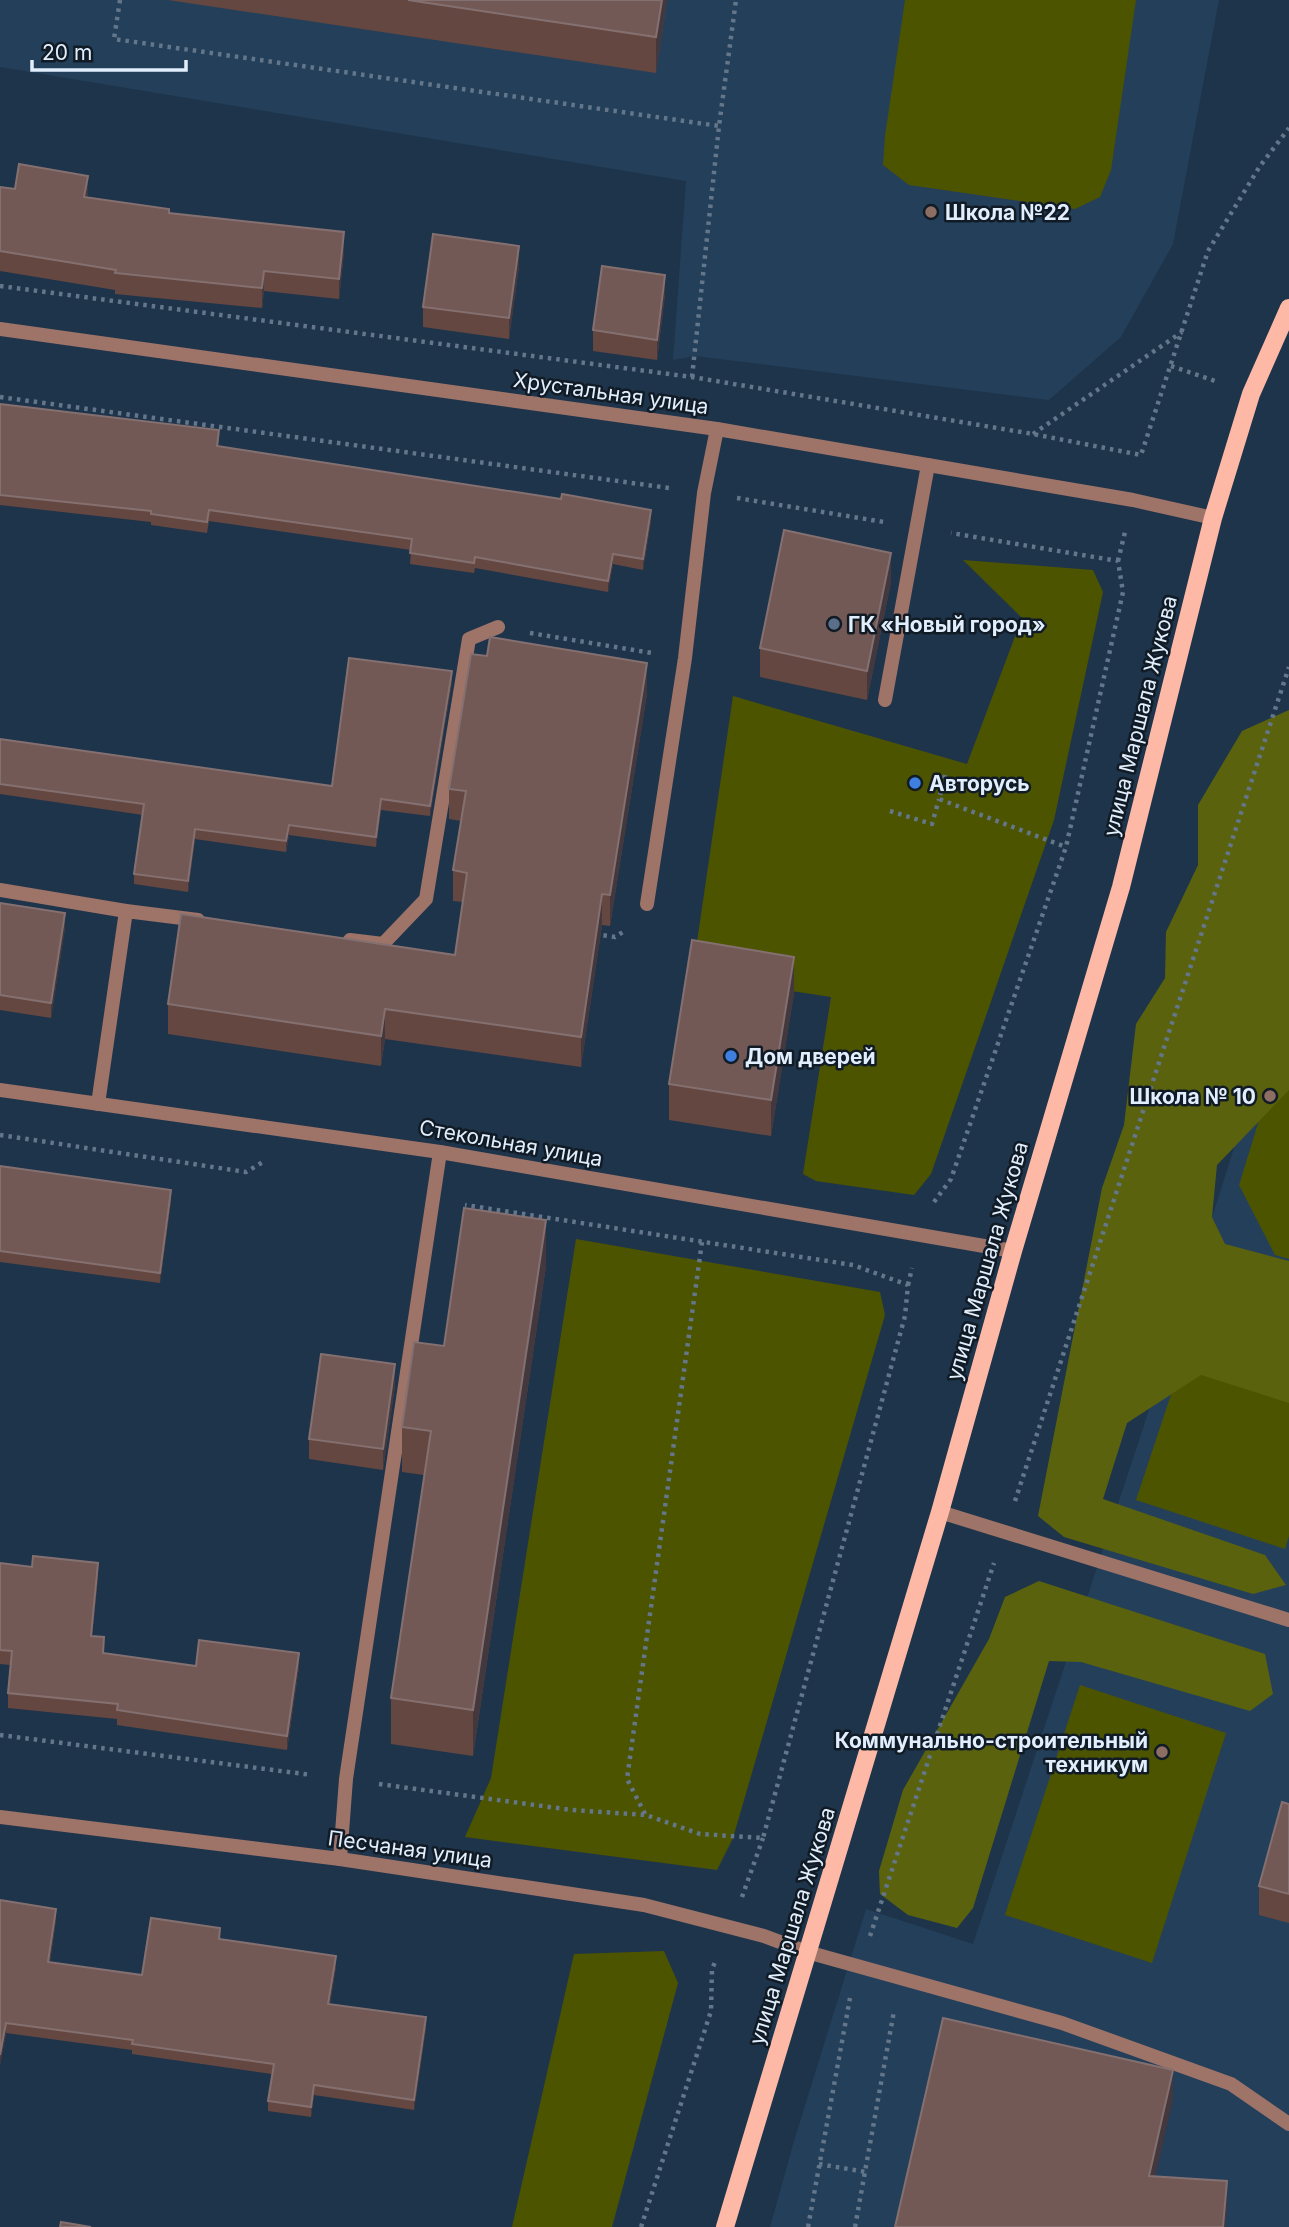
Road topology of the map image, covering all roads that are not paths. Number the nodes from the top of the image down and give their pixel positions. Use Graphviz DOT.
graph roads {
  1 [pos="1289,308"];
  2 [pos="0,330"];
  3 [pos="717,429"];
  4 [pos="928,465"];
  5 [pos="1213,518"];
  6 [pos="498,628"];
  7 [pos="885,700"];
  8 [pos="0,890"];
  9 [pos="647,904"];
  10 [pos="126,911"];
  11 [pos="207,921"];
  12 [pos="329,937"];
  13 [pos="0,1090"];
  14 [pos="98,1104"];
  15 [pos="440,1152"];
  16 [pos="1013,1251"];
  17 [pos="940,1512"];
  18 [pos="1289,1620"];
  19 [pos="0,1817"];
  20 [pos="340,1859"];
  21 [pos="807,1952"];
  22 [pos="1289,2124"];
  23 [pos="725,2227"];
  1 -- 5 [label="main road, улица Маршала Жукова"];
  2 -- 3 [label="street, Хрустальная улица"];
  3 -- 4 [label="street, Хрустальная улица"];
  3 -- 9 [label="street"];
  4 -- 5 [label="street, Хрустальная улица"];
  4 -- 7 [label="street"];
  5 -- 16 [label="main road, улица Маршала Жукова"];
  6 -- 12 [label="street"];
  8 -- 10 [label="street"];
  10 -- 11 [label="street"];
  10 -- 14 [label="street"];
  13 -- 14 [label="street, Стекольная улица"];
  14 -- 15 [label="street, Стекольная улица"];
  15 -- 16 [label="street, Стекольная улица"];
  15 -- 20 [label="street"];
  16 -- 17 [label="main road, улица Маршала Жукова"];
  17 -- 18 [label="street"];
  17 -- 21 [label="main road, улица Маршала Жукова"];
  19 -- 20 [label="street, Песчаная улица"];
  20 -- 21 [label="street, Песчаная улица"];
  21 -- 22 [label="street, Песчаная улица"];
  21 -- 23 [label="main road, улица Маршала Жукова"];
}
